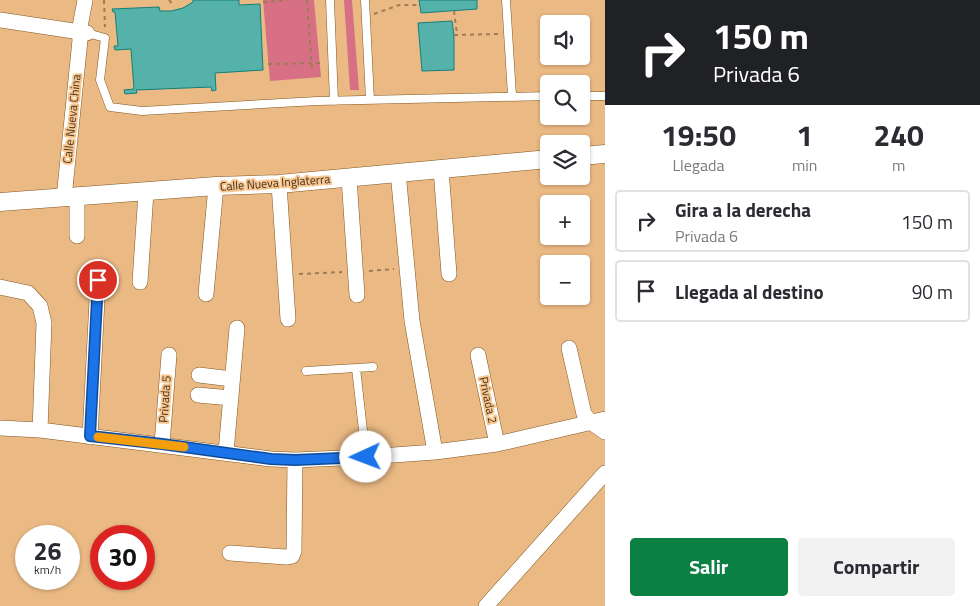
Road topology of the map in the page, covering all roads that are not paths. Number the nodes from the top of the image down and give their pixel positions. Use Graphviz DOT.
graph roads {
  1 [pos="85,0"];
  2 [pos="94,0"];
  3 [pos="330,0"];
  4 [pos="365,0"];
  5 [pos="506,0"];
  6 [pos="0,20"];
  7 [pos="82,35"];
  8 [pos="512,96"];
  9 [pos="540,96"];
  10 [pos="590,96"];
  11 [pos="605,96"];
  12 [pos="370,100"];
  13 [pos="334,101"];
  14 [pos="605,154"];
  15 [pos="590,155"];
  16 [pos="540,160"];
  17 [pos="441,169"];
  18 [pos="398,172"];
  19 [pos="348,178"];
  20 [pos="279,184"];
  21 [pos="216,186"];
  22 [pos="146,192"];
  23 [pos="71,198"];
  24 [pos="0,202"];
  25 [pos="77,236"];
  26 [pos="449,274"];
  27 [pos="98,280"];
  28 [pos="140,282"];
  29 [pos="0,287"];
  30 [pos="206,294"];
  31 [pos="357,295"];
  32 [pos="288,319"];
  33 [pos="237,328"];
  34 [pos="569,348"];
  35 [pos="169,355"];
  36 [pos="478,355"];
  37 [pos="373,367"];
  38 [pos="356,368"];
  39 [pos="306,371"];
  40 [pos="199,375"];
  41 [pos="232,379"];
  42 [pos="198,395"];
  43 [pos="231,398"];
  44 [pos="598,421"];
  45 [pos="0,428"];
  46 [pos="40,430"];
  47 [pos="605,432"];
  48 [pos="90,436"];
  49 [pos="162,444"];
  50 [pos="497,444"];
  51 [pos="226,452"];
  52 [pos="435,452"];
  53 [pos="366,457"];
  54 [pos="295,460"];
  55 [pos="605,473"];
  56 [pos="230,553"];
  57 [pos="486,606"];
  1 -- 7 [label="street, Calle Nueva China"];
  2 -- 7 [label="street, Calle Nueva China"];
  3 -- 13 [label="lane"];
  4 -- 12 [label="lane"];
  5 -- 8 [label="lane"];
  6 -- 7 [label="street"];
  7 -- 13 [label="lane"];
  7 -- 23 [label="street, Calle Nueva China"];
  8 -- 9 [label="lane"];
  8 -- 12 [label="lane"];
  10 -- 11 [label="lane"];
  12 -- 13 [label="lane"];
  14 -- 15 [label="street"];
  16 -- 17 [label="street, Calle Nueva Inglaterra"];
  17 -- 18 [label="street, Calle Nueva Inglaterra"];
  17 -- 26 [label="street"];
  18 -- 19 [label="street, Calle Nueva Inglaterra"];
  18 -- 52 [label="street"];
  19 -- 20 [label="street, Calle Nueva Inglaterra"];
  19 -- 31 [label="street"];
  20 -- 21 [label="street, Calle Nueva Inglaterra"];
  20 -- 32 [label="street"];
  21 -- 22 [label="street, Calle Nueva Inglaterra"];
  21 -- 30 [label="street"];
  22 -- 23 [label="street, Calle Nueva Inglaterra"];
  22 -- 28 [label="street"];
  23 -- 24 [label="street, Calle Nueva Inglaterra"];
  23 -- 25 [label="street, Calle Nueva China"];
  27 -- 48 [label="street"];
  29 -- 46 [label="street"];
  33 -- 41 [label="street"];
  34 -- 44 [label="street"];
  35 -- 49 [label="street, Privada 5"];
  36 -- 50 [label="street, Privada 2"];
  37 -- 38 [label="lane"];
  38 -- 39 [label="lane"];
  38 -- 53 [label="lane"];
  40 -- 41 [label="street"];
  41 -- 43 [label="street"];
  42 -- 43 [label="street"];
  43 -- 51 [label="street"];
  44 -- 47 [label="street"];
  44 -- 50 [label="street"];
  45 -- 46 [label="street"];
  46 -- 48 [label="street"];
  48 -- 49 [label="street"];
  49 -- 51 [label="street"];
  50 -- 52 [label="street"];
  51 -- 54 [label="street"];
  52 -- 53 [label="street"];
  53 -- 54 [label="street"];
  54 -- 56 [label="street"];
  55 -- 57 [label="street"];
}
